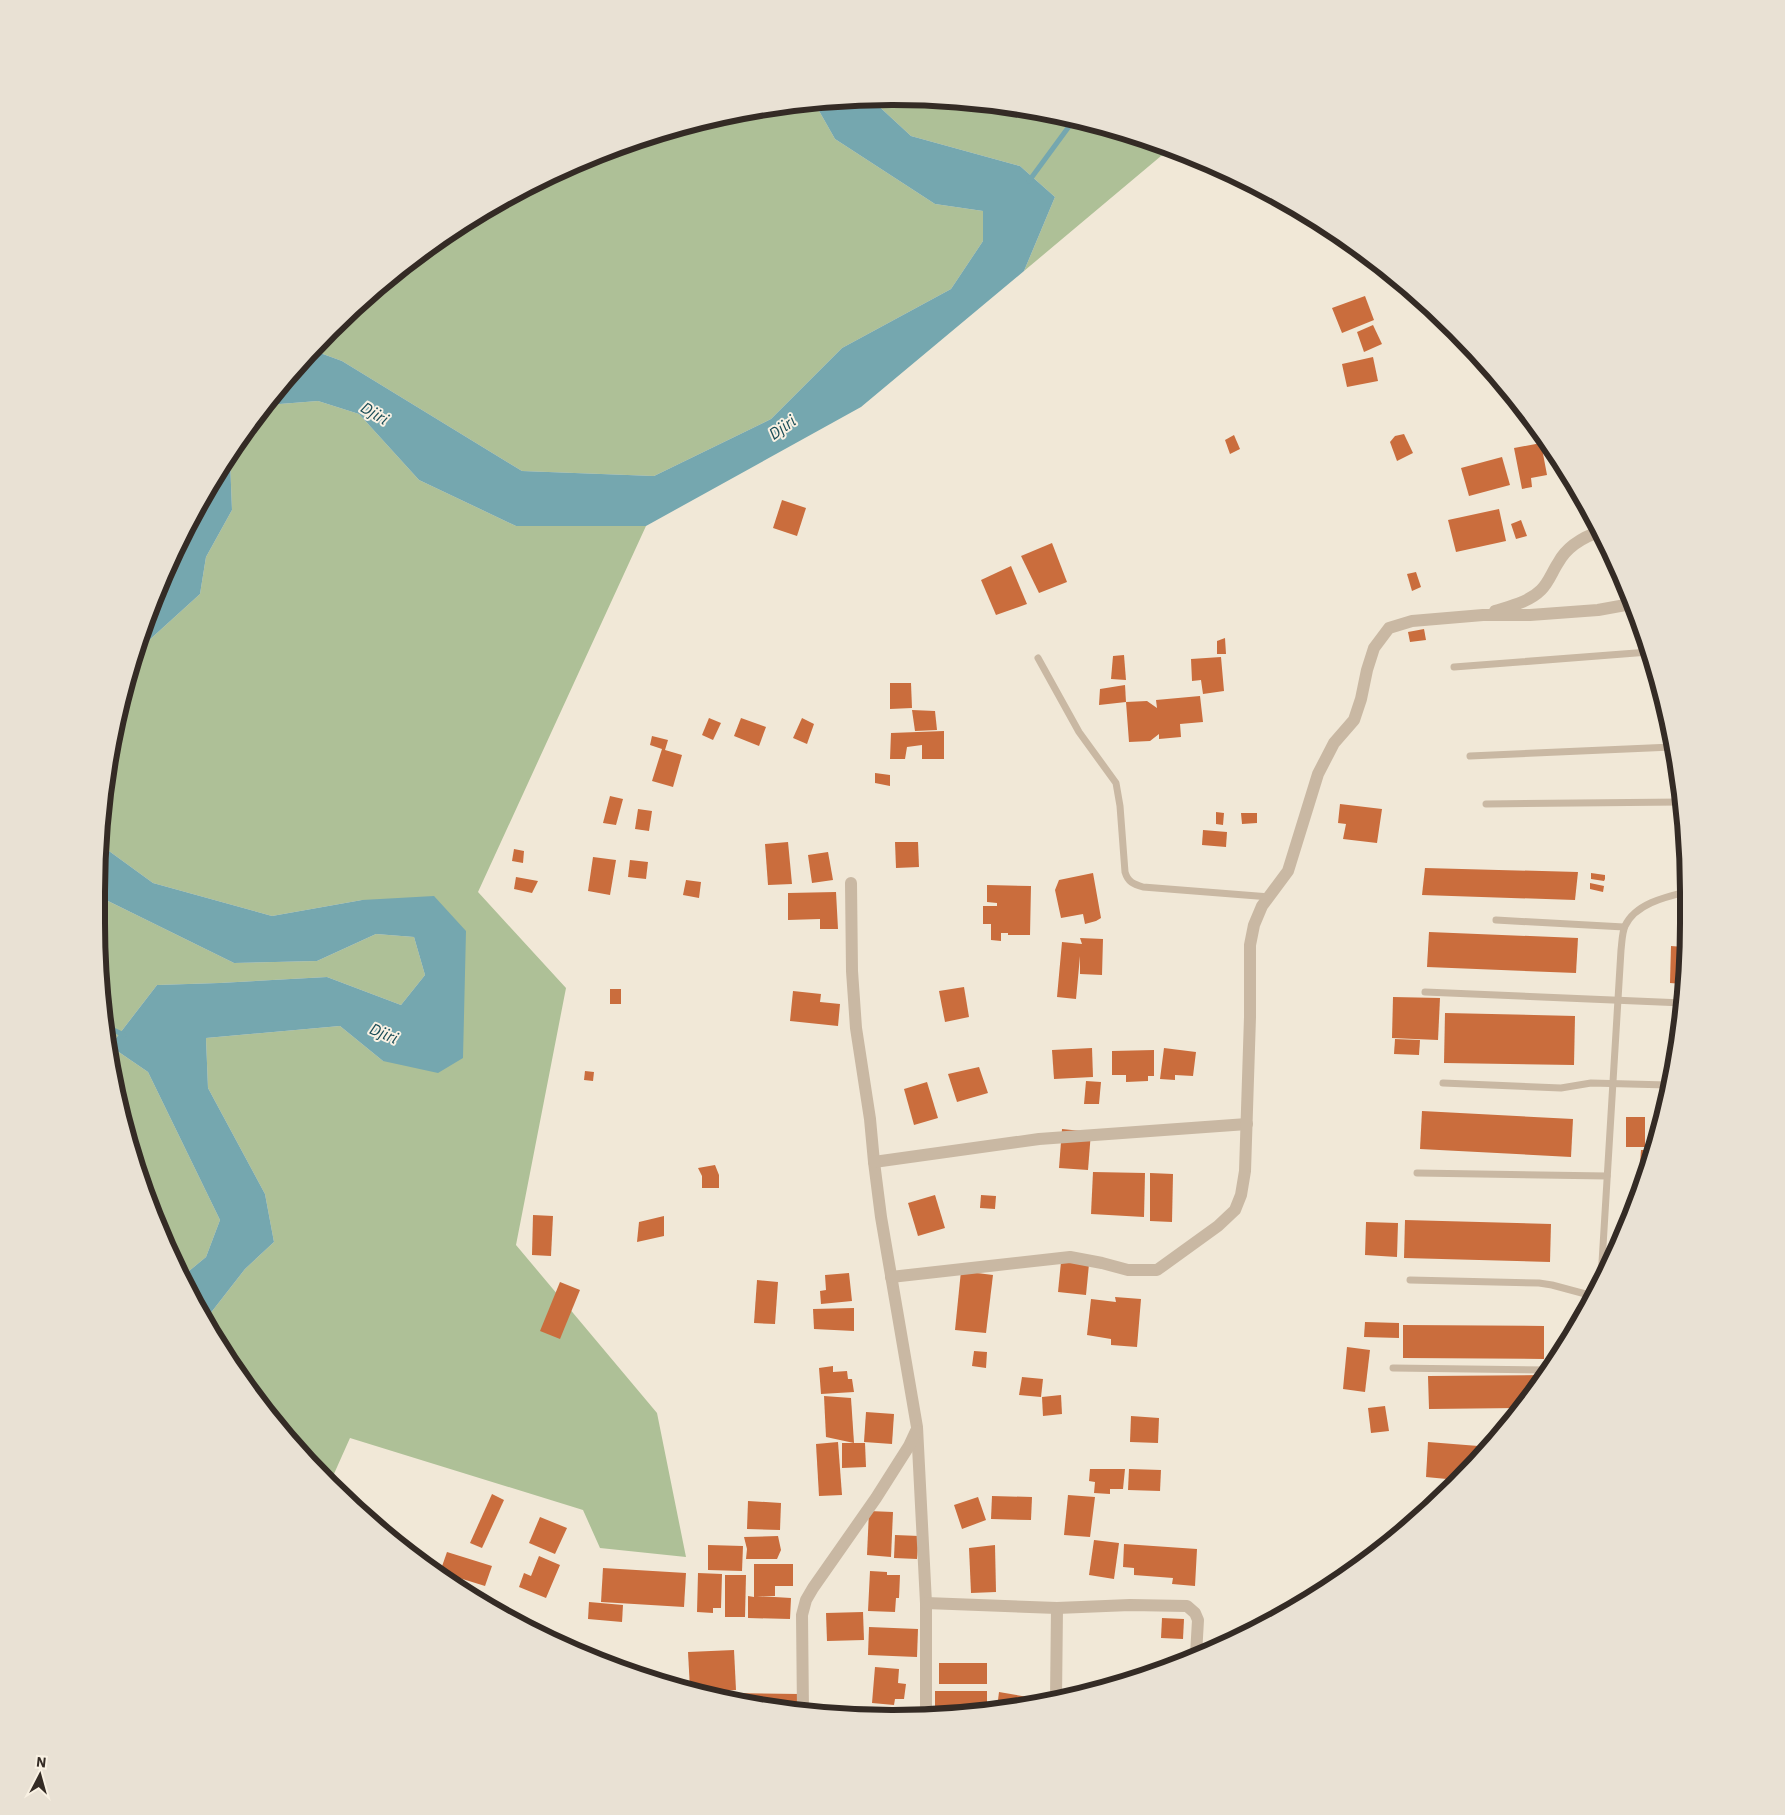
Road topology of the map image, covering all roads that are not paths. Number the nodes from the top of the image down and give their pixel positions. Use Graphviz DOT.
graph roads {
  1 [pos="1593,534"];
  2 [pos="1625,605"];
  3 [pos="1483,615"];
  4 [pos="1642,652"];
  5 [pos="1038,658"];
  6 [pos="1454,667"];
  7 [pos="1666,747"];
  8 [pos="1470,756"];
  9 [pos="1674,802"];
  10 [pos="1486,804"];
  11 [pos="851,883"];
  12 [pos="1680,893"];
  13 [pos="1270,896"];
  14 [pos="1496,920"];
  15 [pos="1624,927"];
  16 [pos="1425,992"];
  17 [pos="1618,1000"];
  18 [pos="1675,1003"];
  19 [pos="1613,1082"];
  20 [pos="1443,1083"];
  21 [pos="1663,1085"];
  22 [pos="1247,1124"];
  23 [pos="874,1162"];
  24 [pos="1416,1172"];
  25 [pos="1607,1176"];
  26 [pos="1602,1265"];
  27 [pos="891,1277"];
  28 [pos="1410,1280"];
  29 [pos="1586,1294"];
  30 [pos="1393,1368"];
  31 [pos="1540,1370"];
  32 [pos="917,1427"];
  33 [pos="926,1603"];
  34 [pos="1057,1608"];
  35 [pos="1196,1649"];
  36 [pos="1056,1693"];
  37 [pos="803,1704"];
  38 [pos="926,1709"];
  1 -- 3 [label="street"];
  2 -- 3 [label="street"];
  3 -- 13 [label="street"];
  4 -- 6 [label="lane"];
  5 -- 13 [label="lane"];
  7 -- 8 [label="lane"];
  9 -- 10 [label="lane"];
  11 -- 23 [label="street"];
  12 -- 15 [label="lane"];
  13 -- 22 [label="street"];
  14 -- 15 [label="lane"];
  15 -- 17 [label="lane"];
  16 -- 17 [label="lane"];
  17 -- 18 [label="lane"];
  17 -- 19 [label="lane"];
  19 -- 20 [label="lane"];
  19 -- 21 [label="lane"];
  19 -- 25 [label="lane"];
  22 -- 23 [label="street"];
  22 -- 27 [label="street"];
  23 -- 27 [label="street"];
  24 -- 25 [label="lane"];
  25 -- 26 [label="lane"];
  27 -- 32 [label="street"];
  28 -- 29 [label="lane"];
  30 -- 31 [label="lane"];
  32 -- 33 [label="street"];
  32 -- 37 [label="street"];
  33 -- 34 [label="street"];
  33 -- 38 [label="street"];
  34 -- 35 [label="street"];
  34 -- 36 [label="street"];
}
